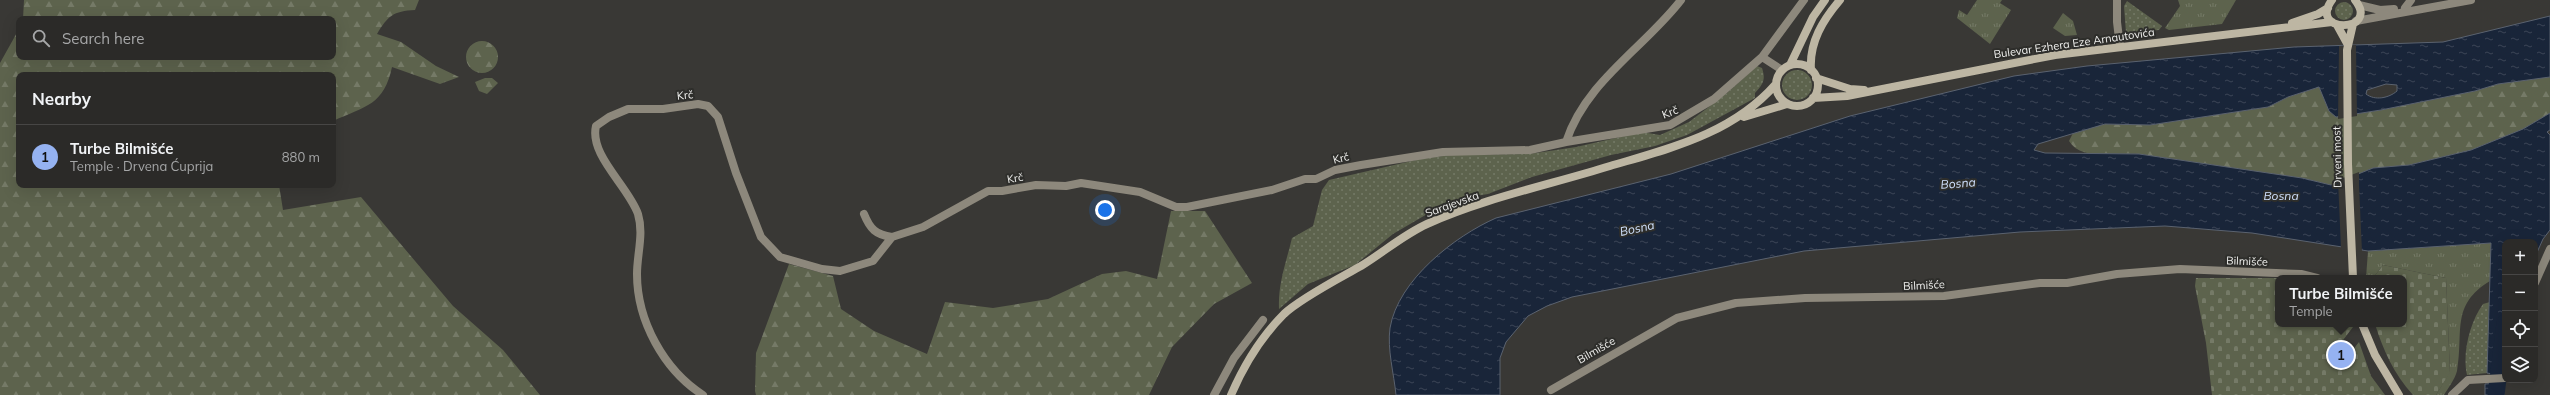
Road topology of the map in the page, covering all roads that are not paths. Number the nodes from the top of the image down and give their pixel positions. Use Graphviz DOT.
graph roads {
  1 [pos="1681,0"];
  2 [pos="1804,0"];
  3 [pos="1825,0"];
  4 [pos="1840,0"];
  5 [pos="2117,0"];
  6 [pos="2412,0"];
  7 [pos="2471,0"];
  8 [pos="2357,3"];
  9 [pos="2330,4"];
  10 [pos="2405,8"];
  11 [pos="2425,8"];
  12 [pos="2355,23"];
  13 [pos="2335,24"];
  14 [pos="2279,27"];
  15 [pos="2120,47"];
  16 [pos="2347,47"];
  17 [pos="1762,57"];
  18 [pos="1790,65"];
  19 [pos="1782,70"];
  20 [pos="1810,70"];
  21 [pos="1816,78"];
  22 [pos="1776,84"];
  23 [pos="1872,91"];
  24 [pos="1813,98"];
  25 [pos="1787,104"];
  26 [pos="1736,120"];
  27 [pos="1566,142"];
  28 [pos="864,214"];
  29 [pos="892,237"];
  30 [pos="2550,249"];
  31 [pos="2305,275"];
  32 [pos="2353,275"];
  33 [pos="2538,276"];
  34 [pos="1263,320"];
  35 [pos="2363,327"];
  36 [pos="2502,378"];
  37 [pos="1551,390"];
  38 [pos="704,395"];
  39 [pos="1214,395"];
  40 [pos="1231,395"];
  41 [pos="2399,395"];
  42 [pos="2452,395"];
  1 -- 27 [label="street"];
  2 -- 17 [label="street, Krč"];
  3 -- 18 [label="main road"];
  4 -- 20 [label="main road"];
  5 -- 15 [label="street"];
  6 -- 10 [label="street"];
  7 -- 11 [label="street"];
  8 -- 10 [label="street"];
  8 -- 12 [label="main road"];
  9 -- 13 [label="main road"];
  9 -- 14 [label="main road, Bulevar Ezhera Eze Arnautovića"];
  10 -- 11 [label="street"];
  11 -- 12 [label="street"];
  12 -- 13 [label="main road, Bulevar Ezhera Eze Arnautovića"];
  12 -- 16 [label="main road"];
  13 -- 14 [label="main road, Bulevar Ezhera Eze Arnautovića"];
  13 -- 16 [label="main road"];
  14 -- 15 [label="main road, Bulevar Ezhera Eze Arnautovića"];
  15 -- 23 [label="main road, Bulevar Ezhera Eze Arnautovića"];
  16 -- 32 [label="main road, Drveni most"];
  17 -- 19 [label="street"];
  17 -- 27 [label="street, Krč"];
  18 -- 19 [label="main road"];
  18 -- 20 [label="main road"];
  19 -- 22 [label="main road"];
  20 -- 21 [label="main road"];
  21 -- 23 [label="main road, Bulevar Ezhera Eze Arnautovića"];
  21 -- 24 [label="main road"];
  22 -- 25 [label="main road"];
  22 -- 26 [label="main road, Sarajevska"];
  23 -- 24 [label="main road, Bulevar Ezhera Eze Arnautovića"];
  24 -- 25 [label="main road"];
  25 -- 26 [label="main road, Sarajevska"];
  26 -- 40 [label="main road, Sarajevska"];
  27 -- 29 [label="street, Krč"];
  28 -- 29 [label="street"];
  29 -- 38 [label="street, Krč"];
  30 -- 33 [label="street"];
  31 -- 37 [label="street, Bilmišće"];
  34 -- 39 [label="street"];
  35 -- 41 [label="main road"];
  36 -- 42 [label="street"];
}
